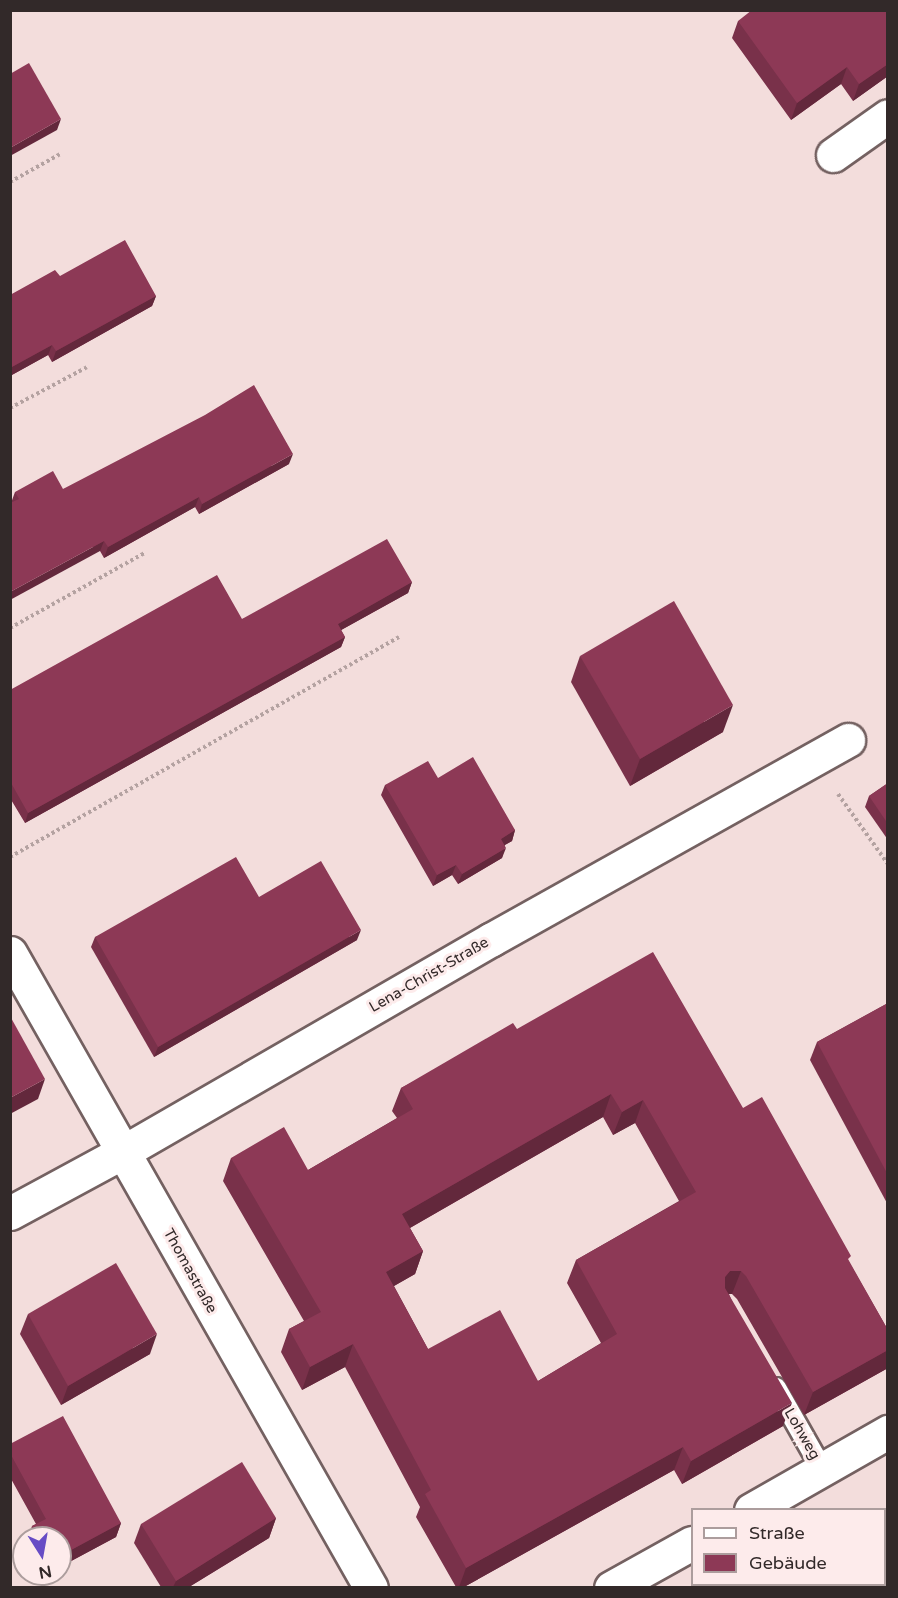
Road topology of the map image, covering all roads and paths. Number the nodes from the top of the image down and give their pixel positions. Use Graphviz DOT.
graph roads {
  1 [pos="888,116"];
  2 [pos="60,154"];
  3 [pos="833,155"];
  4 [pos="10,182"];
  5 [pos="87,368"];
  6 [pos="10,408"];
  7 [pos="145,553"];
  8 [pos="10,628"];
  9 [pos="399,637"];
  10 [pos="848,740"];
  11 [pos="813,759"];
  12 [pos="10,857"];
  13 [pos="888,864"];
  14 [pos="10,954"];
  15 [pos="123,1152"];
  16 [pos="10,1213"];
  17 [pos="763,1367"];
  18 [pos="888,1432"];
  19 [pos="822,1469"];
  20 [pos="753,1508"];
  21 [pos="691,1544"];
  22 [pos="371,1587"];
  23 [pos="611,1587"];
  1 -- 3 [label="street"];
  2 -- 4 [label="path"];
  5 -- 6 [label="path"];
  7 -- 8 [label="path"];
  9 -- 12 [label="path"];
  10 -- 11 [label="street, Lena-Christ-Straße"];
  11 -- 13 [label="path"];
  11 -- 15 [label="street, Lena-Christ-Straße"];
  14 -- 15 [label="street, Thomastraße"];
  15 -- 16 [label="street, Lena-Christ-Straße"];
  15 -- 22 [label="street, Thomastraße"];
  17 -- 19 [label="lane, Lohweg"];
  18 -- 19 [label="street, Lohweg"];
  19 -- 20 [label="street, Lohweg"];
  21 -- 23 [label="street"];
}
